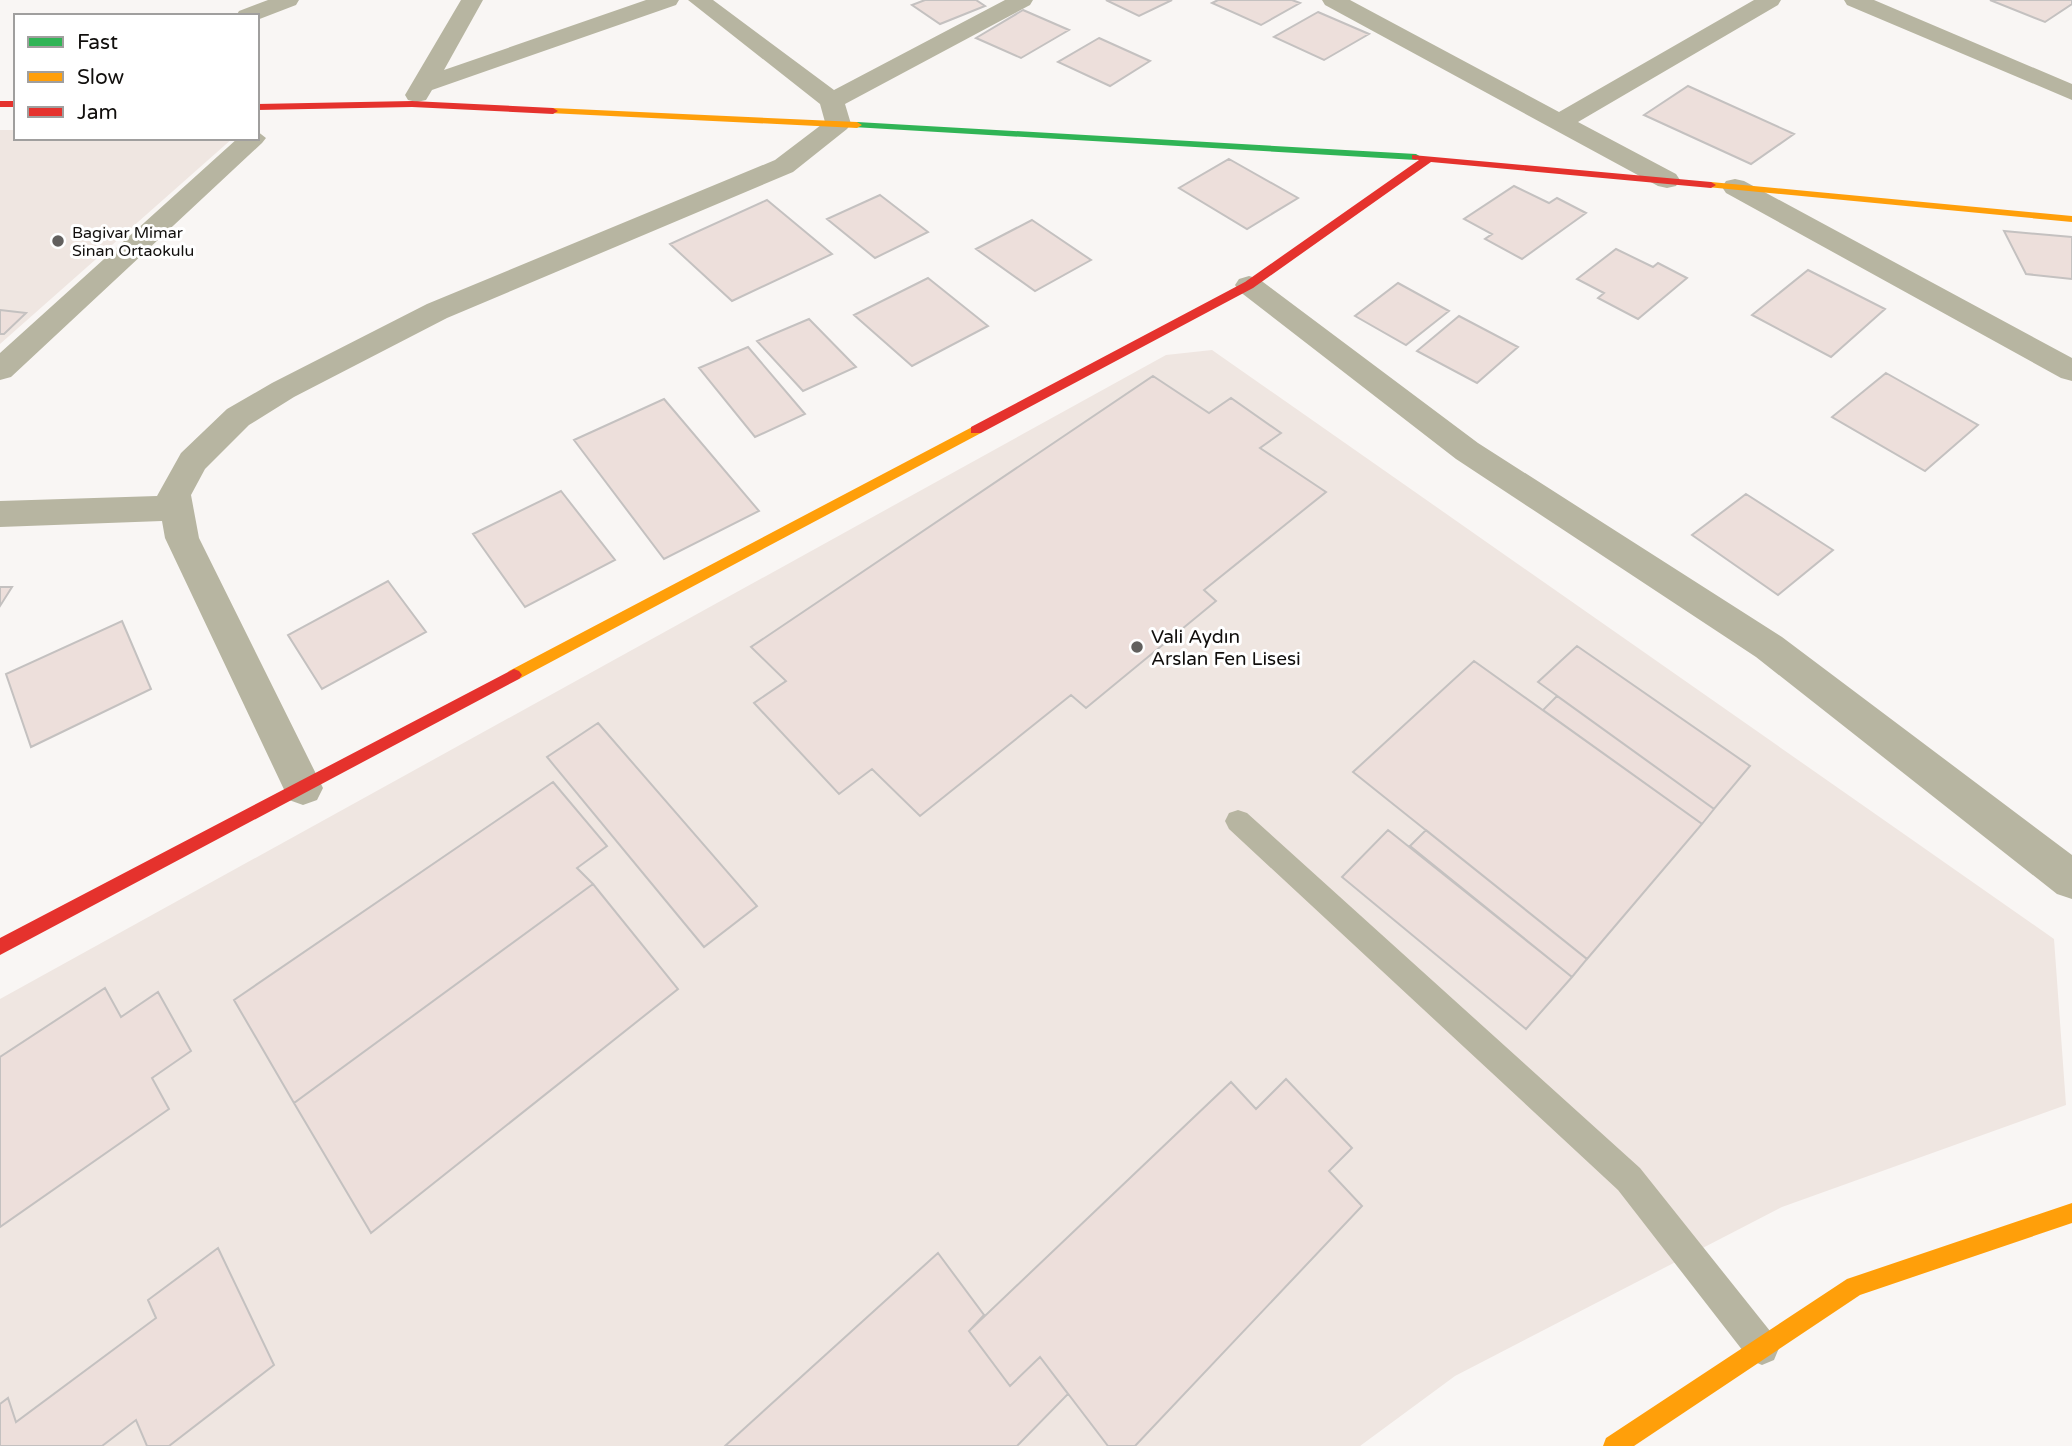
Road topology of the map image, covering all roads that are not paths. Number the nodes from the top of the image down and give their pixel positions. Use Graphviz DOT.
graph roads {
  1 [pos="288,0"];
  2 [pos="472,0"];
  3 [pos="667,0"];
  4 [pos="699,0"];
  5 [pos="1022,0"];
  6 [pos="1333,0"];
  7 [pos="1770,0"];
  8 [pos="1855,0"];
  9 [pos="252,14"];
  10 [pos="2072,93"];
  11 [pos="417,94"];
  12 [pos="259,107"];
  13 [pos="287,107"];
  14 [pos="835,112"];
  15 [pos="1559,122"];
  16 [pos="259,132"];
  17 [pos="251,140"];
  18 [pos="1429,158"];
  19 [pos="1667,180"];
  20 [pos="1735,187"];
  21 [pos="2072,219"];
  22 [pos="1249,285"];
  23 [pos="0,370"];
  24 [pos="2072,372"];
  25 [pos="177,508"];
  26 [pos="0,514"];
  27 [pos="303,788"];
  28 [pos="1238,821"];
  29 [pos="2072,880"];
  30 [pos="0,947"];
  31 [pos="2072,1213"];
  32 [pos="1762,1348"];
  33 [pos="1614,1446"];
  1 -- 9 [label="street"];
  2 -- 11 [label="street"];
  3 -- 11 [label="street"];
  4 -- 14 [label="street"];
  5 -- 14 [label="street"];
  6 -- 15 [label="street"];
  7 -- 15 [label="street"];
  8 -- 10 [label="street"];
  11 -- 13 [label="street"];
  11 -- 14 [label="street"];
  12 -- 13 [label="street"];
  13 -- 16 [label="street"];
  14 -- 18 [label="street"];
  14 -- 25 [label="street"];
  15 -- 19 [label="street"];
  17 -- 23 [label="street"];
  18 -- 19 [label="street"];
  18 -- 22 [label="street"];
  19 -- 20 [label="street"];
  20 -- 21 [label="street"];
  20 -- 24 [label="street"];
  22 -- 27 [label="street"];
  22 -- 29 [label="street"];
  25 -- 26 [label="street"];
  25 -- 27 [label="street"];
  27 -- 30 [label="street"];
  28 -- 32 [label="lane"];
  31 -- 32 [label="street"];
  32 -- 33 [label="street"];
}
